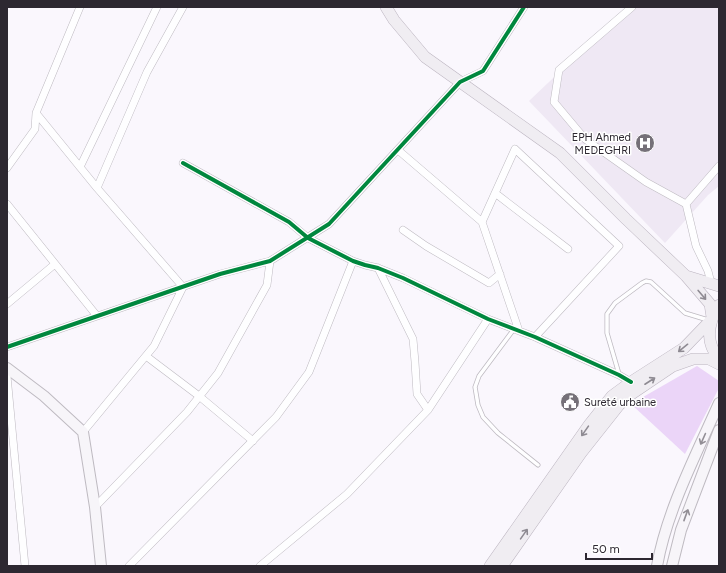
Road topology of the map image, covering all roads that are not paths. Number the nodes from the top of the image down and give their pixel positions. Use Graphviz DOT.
graph roads {
  1 [pos="80,7"];
  2 [pos="156,7"];
  3 [pos="183,7"];
  4 [pos="386,7"];
  5 [pos="524,7"];
  6 [pos="632,7"];
  7 [pos="460,82"];
  8 [pos="36,113"];
  9 [pos="398,150"];
  10 [pos="183,163"];
  11 [pos="719,166"];
  12 [pos="80,167"];
  13 [pos="7,168"];
  14 [pos="97,188"];
  15 [pos="495,193"];
  16 [pos="7,204"];
  17 [pos="686,204"];
  18 [pos="482,222"];
  19 [pos="402,230"];
  20 [pos="308,238"];
  21 [pos="568,249"];
  22 [pos="270,261"];
  23 [pos="353,261"];
  24 [pos="55,264"];
  25 [pos="378,268"];
  26 [pos="500,274"];
  27 [pos="686,276"];
  28 [pos="715,285"];
  29 [pos="183,286"];
  30 [pos="7,304"];
  31 [pos="719,305"];
  32 [pos="97,316"];
  33 [pos="488,319"];
  34 [pos="711,319"];
  35 [pos="517,330"];
  36 [pos="535,337"];
  37 [pos="7,347"];
  38 [pos="146,356"];
  39 [pos="719,359"];
  40 [pos="719,364"];
  41 [pos="7,368"];
  42 [pos="620,375"];
  43 [pos="7,376"];
  44 [pos="631,382"];
  45 [pos="199,396"];
  46 [pos="719,404"];
  47 [pos="428,410"];
  48 [pos="719,430"];
  49 [pos="83,432"];
  50 [pos="252,441"];
  51 [pos="577,450"];
  52 [pos="538,465"];
  53 [pos="95,507"];
  54 [pos="510,546"];
  55 [pos="25,566"];
  56 [pos="101,566"];
  57 [pos="129,566"];
  58 [pos="260,566"];
  59 [pos="490,566"];
  60 [pos="502,566"];
  61 [pos="657,566"];
  62 [pos="672,566"];
  1 -- 8 [label="street"];
  2 -- 12 [label="street"];
  3 -- 14 [label="street"];
  4 -- 7 [label="main road"];
  5 -- 7 [label="street"];
  6 -- 17 [label="street"];
  7 -- 9 [label="street"];
  7 -- 27 [label="main road"];
  8 -- 12 [label="street"];
  8 -- 13 [label="street"];
  9 -- 18 [label="street"];
  9 -- 20 [label="street"];
  10 -- 20 [label="street"];
  11 -- 17 [label="street"];
  12 -- 14 [label="street"];
  14 -- 29 [label="street"];
  15 -- 18 [label="street"];
  15 -- 21 [label="street"];
  15 -- 36 [label="street"];
  16 -- 24 [label="street"];
  17 -- 28 [label="street"];
  18 -- 26 [label="street"];
  19 -- 26 [label="street"];
  20 -- 22 [label="street"];
  20 -- 23 [label="street"];
  22 -- 29 [label="street"];
  22 -- 45 [label="street"];
  23 -- 25 [label="street"];
  23 -- 50 [label="street"];
  24 -- 30 [label="street"];
  24 -- 32 [label="street"];
  25 -- 33 [label="street"];
  25 -- 47 [label="street"];
  26 -- 35 [label="street"];
  27 -- 28 [label="main road"];
  27 -- 34 [label="main road, one-way"];
  29 -- 32 [label="street"];
  29 -- 38 [label="street"];
  31 -- 34 [label="main road"];
  32 -- 37 [label="street"];
  33 -- 35 [label="street"];
  33 -- 47 [label="street"];
  34 -- 39 [label="main road"];
  34 -- 42 [label="lane"];
  34 -- 44 [label="main road, one-way"];
  35 -- 36 [label="street"];
  35 -- 52 [label="lane"];
  36 -- 42 [label="street"];
  38 -- 45 [label="street"];
  38 -- 49 [label="street"];
  51 -- 40 [label="main road, one-way"];
  41 -- 49 [label="main road"];
  42 -- 44 [label="street"];
  43 -- 55 [label="street"];
  44 -- 51 [label="main road, one-way"];
  45 -- 50 [label="street"];
  45 -- 53 [label="street"];
  46 -- 61 [label="main road, one-way"];
  47 -- 58 [label="street"];
  62 -- 48 [label="main road, one-way"];
  49 -- 53 [label="main road"];
  50 -- 57 [label="street"];
  51 -- 54 [label="main road"];
  53 -- 56 [label="main road"];
  54 -- 59 [label="main road"];
  54 -- 60 [label="main road"];
}
